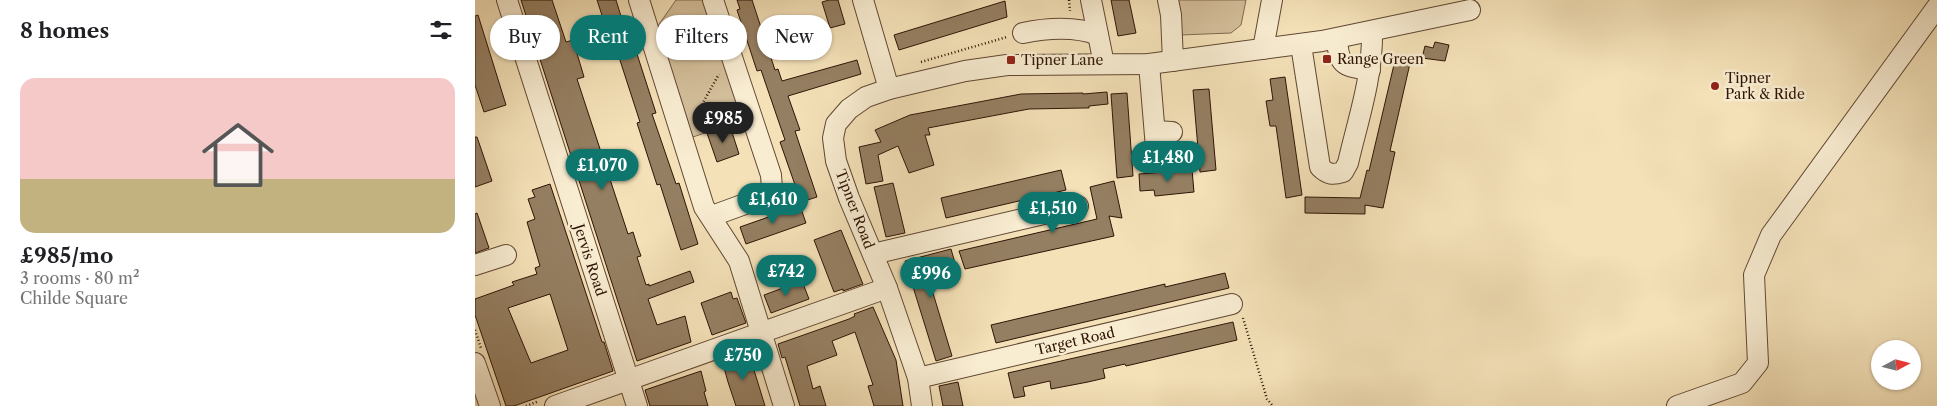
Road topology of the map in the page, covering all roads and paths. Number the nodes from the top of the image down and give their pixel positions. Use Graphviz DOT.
graph roads {
  1 [pos="507,0"];
  2 [pos="639,0"];
  3 [pos="713,0"];
  4 [pos="863,0"];
  5 [pos="1091,0"];
  6 [pos="1168,0"];
  7 [pos="1272,0"];
  8 [pos="1937,7"];
  9 [pos="1470,10"];
  10 [pos="718,15"];
  11 [pos="1372,32"];
  12 [pos="1023,33"];
  13 [pos="1098,35"];
  14 [pos="1337,39"];
  15 [pos="1301,45"];
  16 [pos="1263,49"];
  17 [pos="728,60"];
  18 [pos="733,60"];
  19 [pos="1173,61"];
  20 [pos="920,62"];
  21 [pos="1103,64"];
  22 [pos="1149,64"];
  23 [pos="1370,70"];
  24 [pos="889,89"];
  25 [pos="1161,137"];
  26 [pos="683,139"];
  27 [pos="1078,206"];
  28 [pos="712,216"];
  29 [pos="873,254"];
  30 [pos="506,255"];
  31 [pos="475,266"];
  32 [pos="887,288"];
  33 [pos="1233,304"];
  34 [pos="763,333"];
  35 [pos="475,363"];
  36 [pos="918,378"];
  37 [pos="629,381"];
  38 [pos="490,406"];
  39 [pos="555,406"];
  40 [pos="637,406"];
  41 [pos="784,406"];
  42 [pos="922,406"];
  43 [pos="1273,406"];
  44 [pos="1677,406"];
  1 -- 37 [label="street, Jervis Road"];
  2 -- 26 [label="street"];
  3 -- 10 [label="street"];
  4 -- 24 [label="street"];
  5 -- 13 [label="street"];
  6 -- 19 [label="street"];
  7 -- 16 [label="street"];
  8 -- 44 [label="street"];
  9 -- 11 [label="street"];
  11 -- 14 [label="street"];
  11 -- 23 [label="street"];
  12 -- 13 [label="street"];
  12 -- 20 [label="path"];
  13 -- 21 [label="street"];
  14 -- 15 [label="street"];
  14 -- 23 [label="street"];
  15 -- 16 [label="street"];
  15 -- 23 [label="street"];
  16 -- 19 [label="street"];
  17 -- 26 [label="path"];
  18 -- 28 [label="street"];
  19 -- 22 [label="street"];
  21 -- 22 [label="street"];
  21 -- 24 [label="street"];
  22 -- 25 [label="street"];
  24 -- 29 [label="street, Tipner Road"];
  26 -- 28 [label="street"];
  27 -- 29 [label="street"];
  28 -- 34 [label="street"];
  29 -- 32 [label="street, Tipner Road"];
  30 -- 31 [label="street"];
  32 -- 34 [label="street"];
  32 -- 36 [label="street, Tipner Road"];
  33 -- 36 [label="street, Target Road"];
  33 -- 43 [label="path"];
  34 -- 37 [label="street"];
  34 -- 41 [label="street"];
  35 -- 38 [label="street"];
  36 -- 42 [label="street, Tipner Road"];
  37 -- 39 [label="street"];
  37 -- 40 [label="street, Jervis Road"];
}
